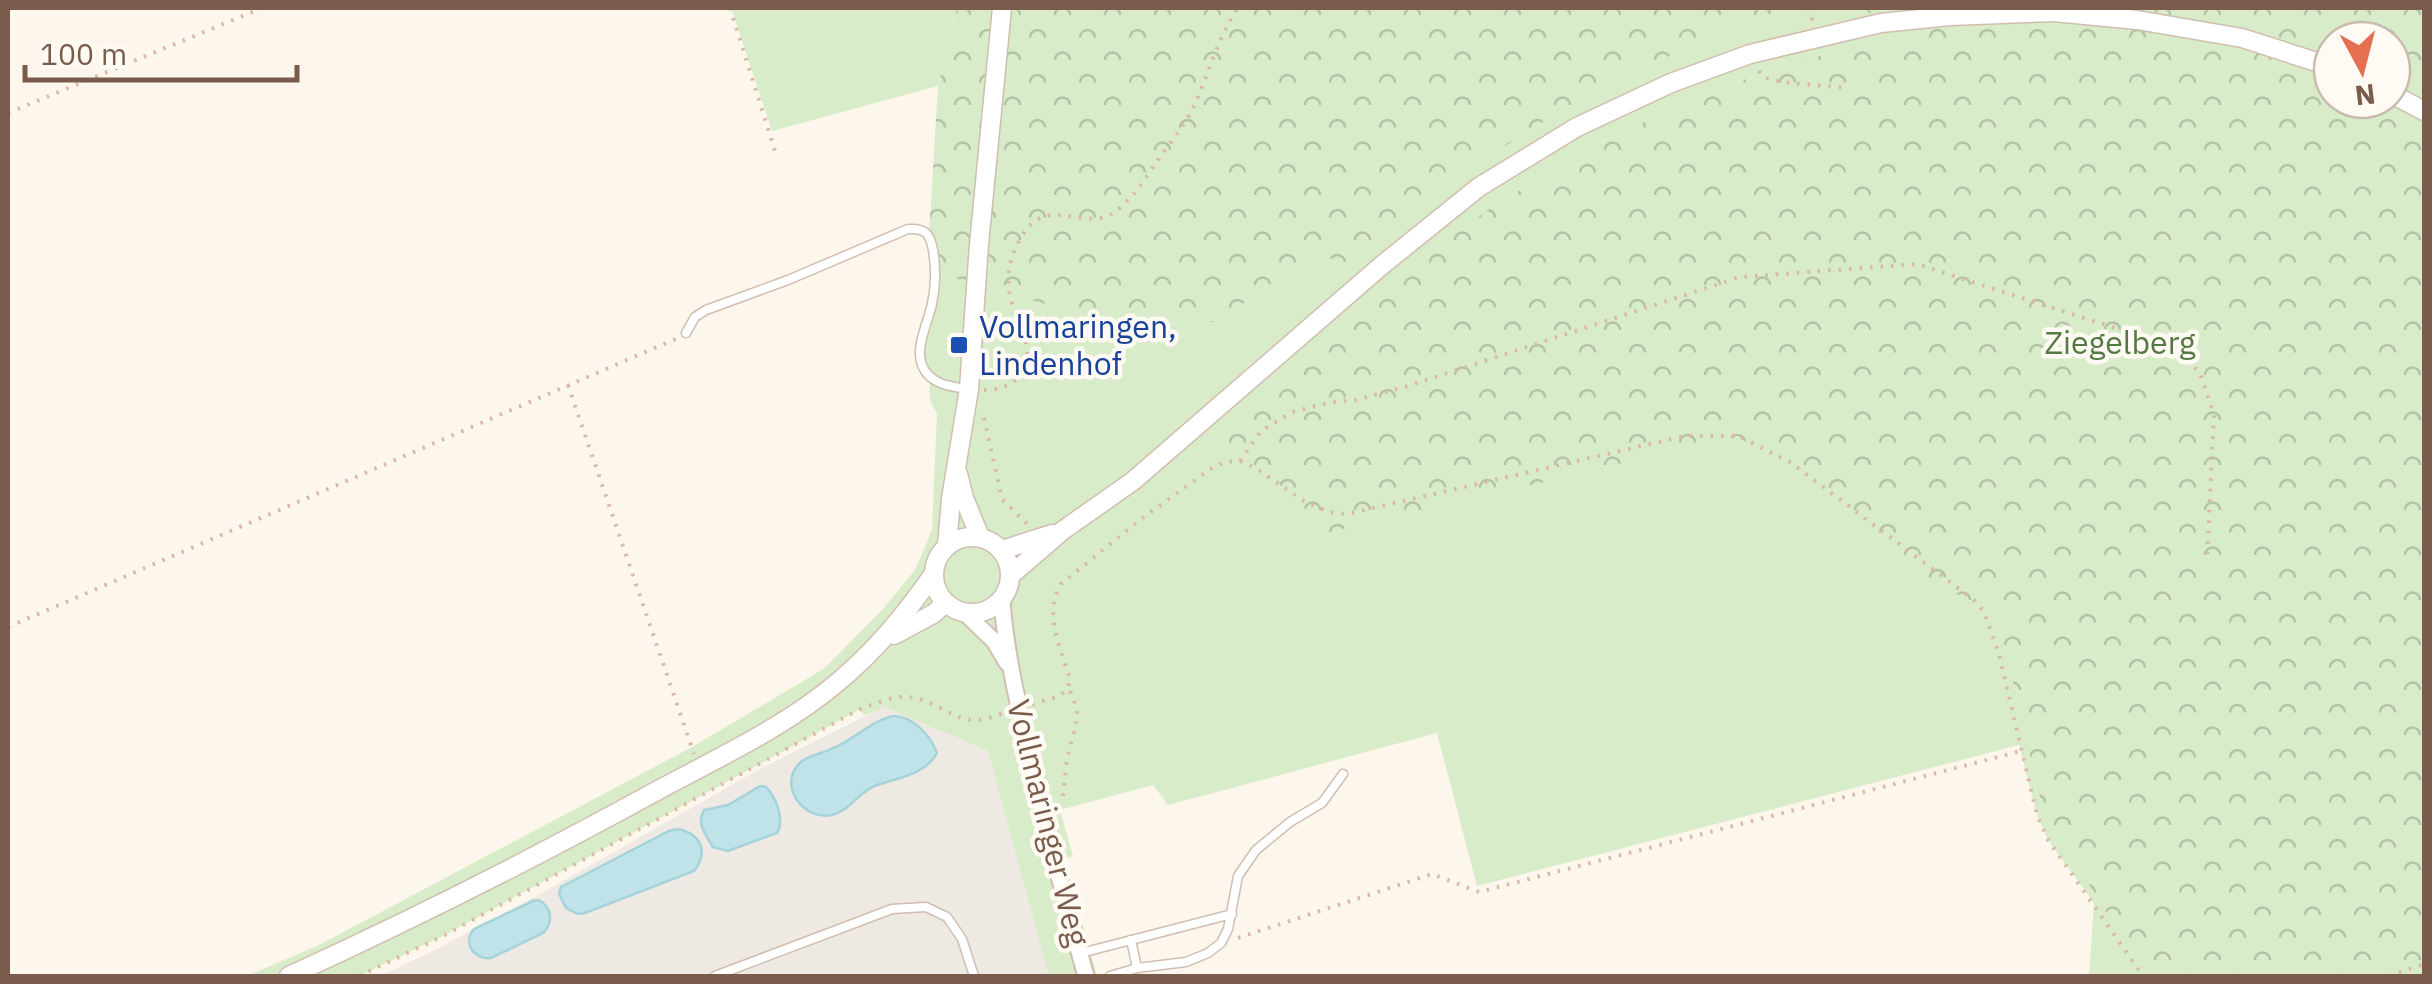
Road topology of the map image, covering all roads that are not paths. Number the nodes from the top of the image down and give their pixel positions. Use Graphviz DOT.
graph roads {
  1 [pos="1002,8"];
  2 [pos="2312,61"];
  3 [pos="686,333"];
  4 [pos="969,390"];
  5 [pos="957,468"];
  6 [pos="1062,531"];
  7 [pos="980,537"];
  8 [pos="947,546"];
  9 [pos="1002,550"];
  10 [pos="934,574"];
  11 [pos="1011,576"];
  12 [pos="1002,601"];
  13 [pos="946,604"];
  14 [pos="965,613"];
  15 [pos="884,640"];
  16 [pos="1010,670"];
  17 [pos="1344,774"];
  18 [pos="1232,914"];
  19 [pos="1131,940"];
  20 [pos="1080,954"];
  21 [pos="1137,968"];
  22 [pos="289,976"];
  23 [pos="715,976"];
  24 [pos="974,976"];
  25 [pos="1086,976"];
  26 [pos="1110,976"];
  1 -- 4 [label="street"];
  2 -- 6 [label="street"];
  3 -- 4 [label="lane"];
  4 -- 5 [label="street"];
  5 -- 7 [label="street"];
  5 -- 8 [label="street"];
  6 -- 9 [label="street"];
  6 -- 11 [label="street"];
  7 -- 8 [label="street"];
  7 -- 9 [label="street"];
  8 -- 10 [label="street"];
  9 -- 11 [label="street"];
  10 -- 13 [label="street"];
  10 -- 15 [label="street"];
  11 -- 12 [label="street"];
  12 -- 14 [label="street"];
  12 -- 16 [label="street, Vollmaringer Weg"];
  13 -- 14 [label="street"];
  13 -- 15 [label="street"];
  14 -- 16 [label="street, Vollmaringer Weg"];
  15 -- 22 [label="street"];
  16 -- 20 [label="street, Vollmaringer Weg"];
  17 -- 18 [label="lane"];
  18 -- 19 [label="lane"];
  18 -- 21 [label="lane"];
  19 -- 20 [label="lane"];
  19 -- 21 [label="lane"];
  20 -- 25 [label="street, Vollmaringer Weg"];
  21 -- 26 [label="lane"];
  23 -- 24 [label="lane"];
}
